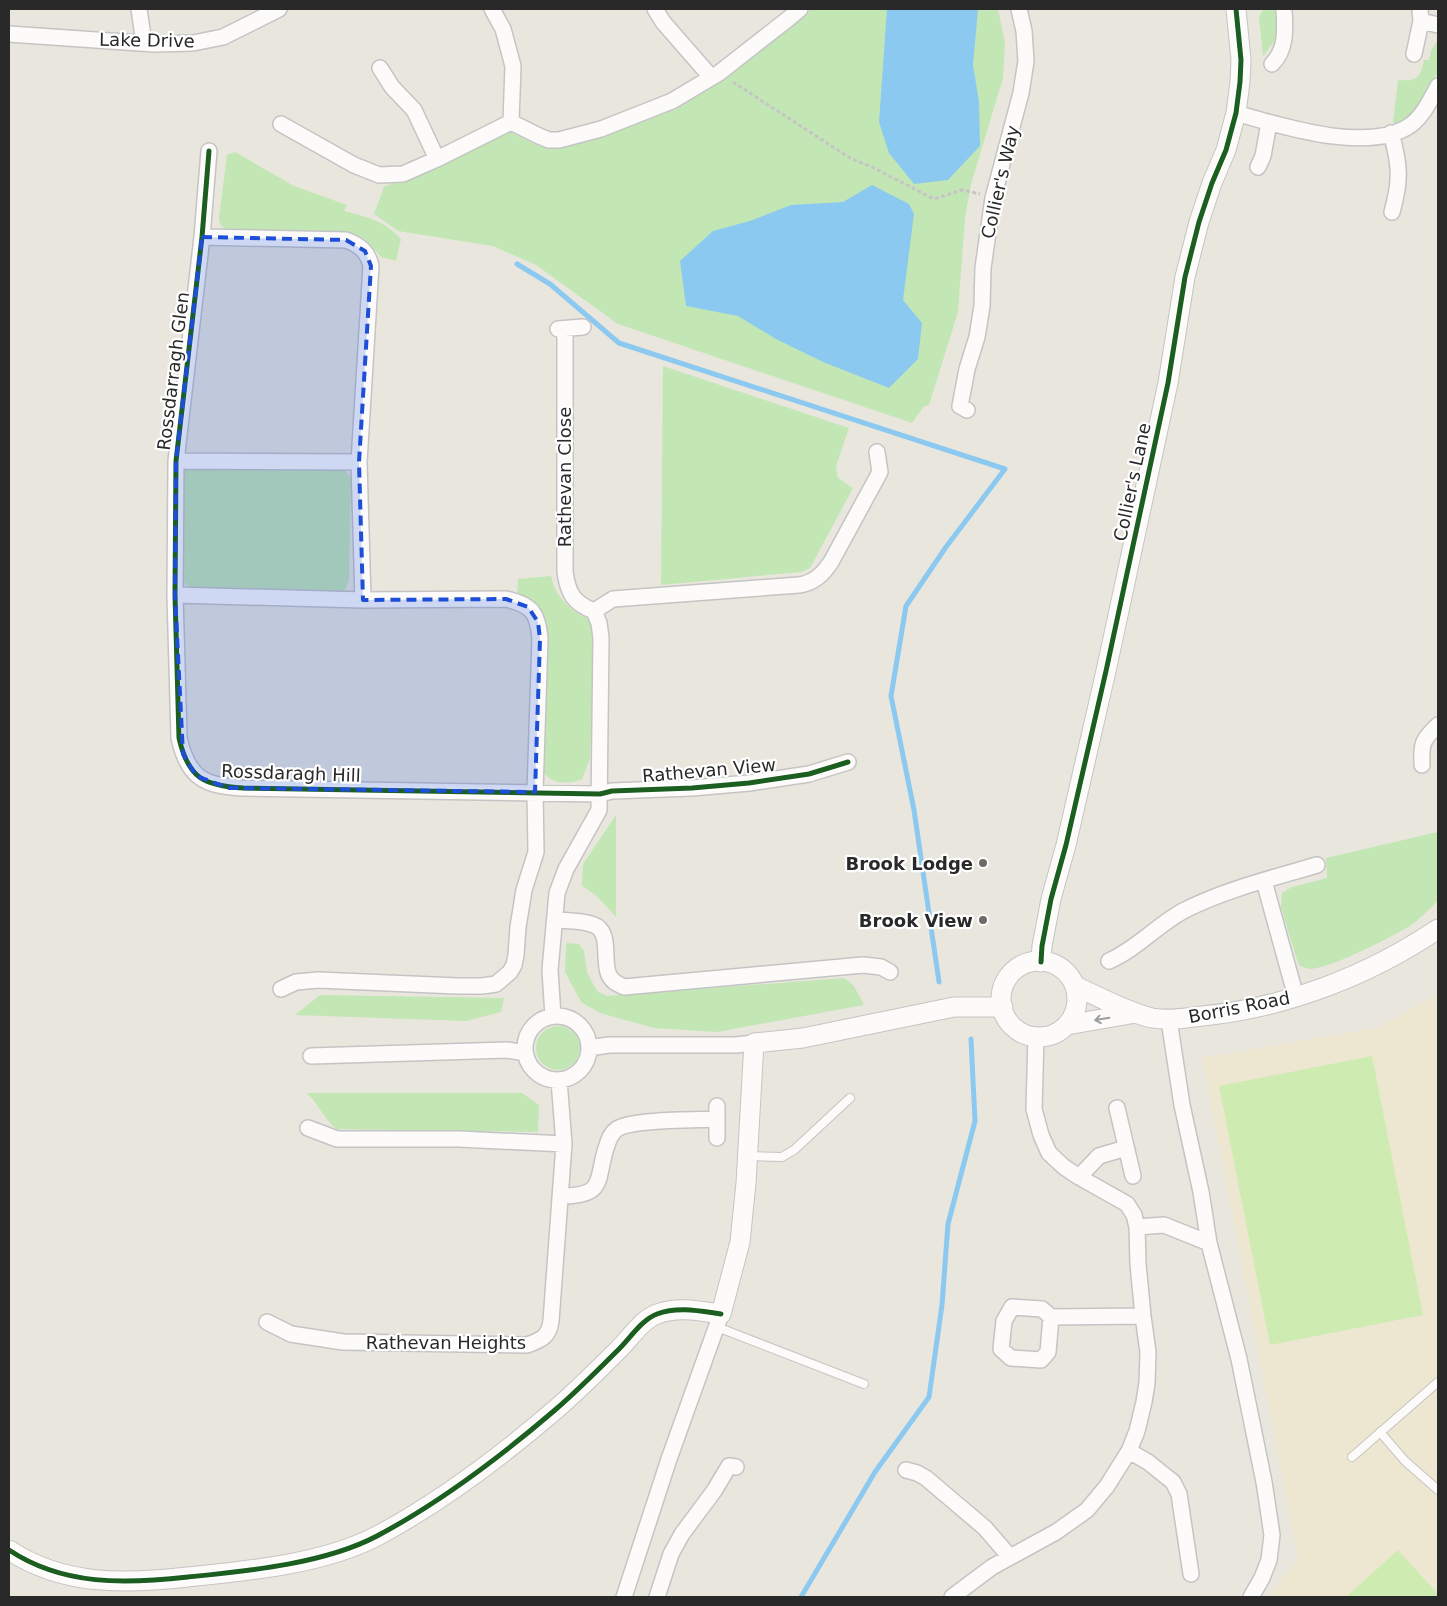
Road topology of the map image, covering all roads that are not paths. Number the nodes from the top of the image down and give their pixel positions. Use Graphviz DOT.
graph roads {
  1 [pos="139,9"];
  2 [pos="279,9"];
  3 [pos="492,9"];
  4 [pos="655,9"];
  5 [pos="800,9"];
  6 [pos="1019,9"];
  7 [pos="1236,9"];
  8 [pos="1284,9"];
  9 [pos="1421,15"];
  10 [pos="1438,25"];
  11 [pos="9,34"];
  12 [pos="144,43"];
  13 [pos="1414,54"];
  14 [pos="1272,64"];
  15 [pos="380,68"];
  16 [pos="715,75"];
  17 [pos="1438,86"];
  18 [pos="1236,113"];
  19 [pos="511,122"];
  20 [pos="1269,122"];
  21 [pos="281,124"];
  22 [pos="1391,134"];
  23 [pos="209,151"];
  24 [pos="437,159"];
  25 [pos="1258,166"];
  26 [pos="1392,212"];
  27 [pos="202,237"];
  28 [pos="583,327"];
  29 [pos="967,410"];
  30 [pos="877,452"];
  31 [pos="176,461"];
  32 [pos="359,462"];
  33 [pos="175,595"];
  34 [pos="363,600"];
  35 [pos="594,611"];
  36 [pos="1438,725"];
  37 [pos="848,762"];
  38 [pos="1422,765"];
  39 [pos="535,792"];
  40 [pos="571,793"];
  41 [pos="600,794"];
  42 [pos="1317,865"];
  43 [pos="1264,881"];
  44 [pos="555,920"];
  45 [pos="1438,929"];
  46 [pos="1429,940"];
  47 [pos="1041,962"];
  48 [pos="1109,962"];
  49 [pos="890,972"];
  50 [pos="1075,986"];
  51 [pos="281,989"];
  52 [pos="1296,997"];
  53 [pos="1002,1007"];
  54 [pos="1136,1013"];
  55 [pos="553,1016"];
  56 [pos="1169,1020"];
  57 [pos="1067,1025"];
  58 [pos="1036,1037"];
  59 [pos="754,1043"];
  60 [pos="589,1048"];
  61 [pos="525,1053"];
  62 [pos="311,1056"];
  63 [pos="560,1080"];
  64 [pos="850,1098"];
  65 [pos="1117,1108"];
  66 [pos="308,1128"];
  67 [pos="717,1138"];
  68 [pos="564,1144"];
  69 [pos="1126,1148"];
  70 [pos="748,1156"];
  71 [pos="1133,1176"];
  72 [pos="1079,1177"];
  73 [pos="560,1196"];
  74 [pos="1137,1227"];
  75 [pos="1209,1243"];
  76 [pos="1143,1316"];
  77 [pos="1051,1317"];
  78 [pos="719,1321"];
  79 [pos="267,1322"];
  80 [pos="1438,1382"];
  81 [pos="864,1384"];
  82 [pos="1380,1432"];
  83 [pos="1129,1451"];
  84 [pos="1352,1457"];
  85 [pos="736,1467"];
  86 [pos="906,1470"];
  87 [pos="1438,1490"];
  88 [pos="9,1550"];
  89 [pos="1010,1557"];
  90 [pos="1191,1574"];
  91 [pos="958,1596"];
  92 [pos="624,1597"];
  93 [pos="657,1597"];
  94 [pos="1251,1597"];
  1 -- 12 [label="street"];
  2 -- 12 [label="street, Lake Drive"];
  3 -- 19 [label="street"];
  4 -- 16 [label="street"];
  5 -- 16 [label="street"];
  6 -- 29 [label="street, Collier's Way"];
  7 -- 18 [label="street, Collier's Lane"];
  8 -- 14 [label="street"];
  9 -- 10 [label="street"];
  9 -- 13 [label="street"];
  11 -- 12 [label="street, Lake Drive"];
  15 -- 24 [label="street"];
  16 -- 19 [label="street"];
  17 -- 22 [label="street"];
  18 -- 20 [label="street"];
  18 -- 47 [label="street, Collier's Lane"];
  19 -- 24 [label="street"];
  20 -- 22 [label="street"];
  20 -- 25 [label="street"];
  21 -- 24 [label="street"];
  22 -- 26 [label="street"];
  23 -- 27 [label="street, Rossdarragh Glen"];
  27 -- 31 [label="street, Rossdarragh Glen"];
  27 -- 32 [label="street"];
  28 -- 35 [label="street, Rathevan Close"];
  30 -- 35 [label="street"];
  31 -- 32 [label="street, Rossdarragh Glen"];
  31 -- 33 [label="street, Rossdarragh Glen"];
  32 -- 34 [label="street"];
  33 -- 34 [label="street"];
  33 -- 39 [label="street, Rossdaragh Hill"];
  34 -- 39 [label="street"];
  35 -- 41 [label="street"];
  36 -- 38 [label="street"];
  37 -- 41 [label="street, Rathevan View"];
  39 -- 40 [label="street, Rossdaragh Hill"];
  39 -- 51 [label="street"];
  40 -- 41 [label="street, Rathevan View"];
  41 -- 44 [label="street"];
  42 -- 43 [label="street"];
  43 -- 48 [label="street"];
  43 -- 52 [label="street"];
  44 -- 49 [label="street"];
  44 -- 55 [label="street"];
  45 -- 46 [label="street, Borris Road"];
  46 -- 52 [label="street, Borris Road"];
  47 -- 50 [label="street"];
  47 -- 53 [label="street"];
  50 -- 54 [label="street, Borris Road"];
  50 -- 57 [label="street"];
  52 -- 56 [label="street, Borris Road"];
  53 -- 58 [label="street"];
  53 -- 59 [label="street"];
  54 -- 56 [label="street, Borris Road"];
  54 -- 57 [label="street, Borris Road, one-way"];
  55 -- 60 [label="street"];
  55 -- 61 [label="street"];
  56 -- 75 [label="street"];
  57 -- 58 [label="street"];
  58 -- 72 [label="street"];
  59 -- 60 [label="street"];
  59 -- 70 [label="street"];
  60 -- 63 [label="street"];
  61 -- 62 [label="street"];
  61 -- 63 [label="street"];
  63 -- 68 [label="street, Rathevan Heights"];
  64 -- 70 [label="lane"];
  65 -- 69 [label="street"];
  66 -- 68 [label="street"];
  67 -- 73 [label="street"];
  68 -- 73 [label="street, Rathevan Heights"];
  69 -- 71 [label="street"];
  69 -- 72 [label="street"];
  70 -- 78 [label="street"];
  72 -- 74 [label="street"];
  73 -- 79 [label="street, Rathevan Heights"];
  74 -- 75 [label="street"];
  74 -- 76 [label="street"];
  75 -- 94 [label="street"];
  76 -- 77 [label="street"];
  76 -- 83 [label="street"];
  78 -- 81 [label="lane"];
  78 -- 88 [label="street"];
  78 -- 92 [label="street"];
  80 -- 82 [label="lane"];
  82 -- 84 [label="lane"];
  82 -- 87 [label="lane"];
  83 -- 89 [label="street"];
  83 -- 90 [label="street"];
  85 -- 93 [label="street"];
  86 -- 89 [label="street"];
  89 -- 91 [label="street"];
}
